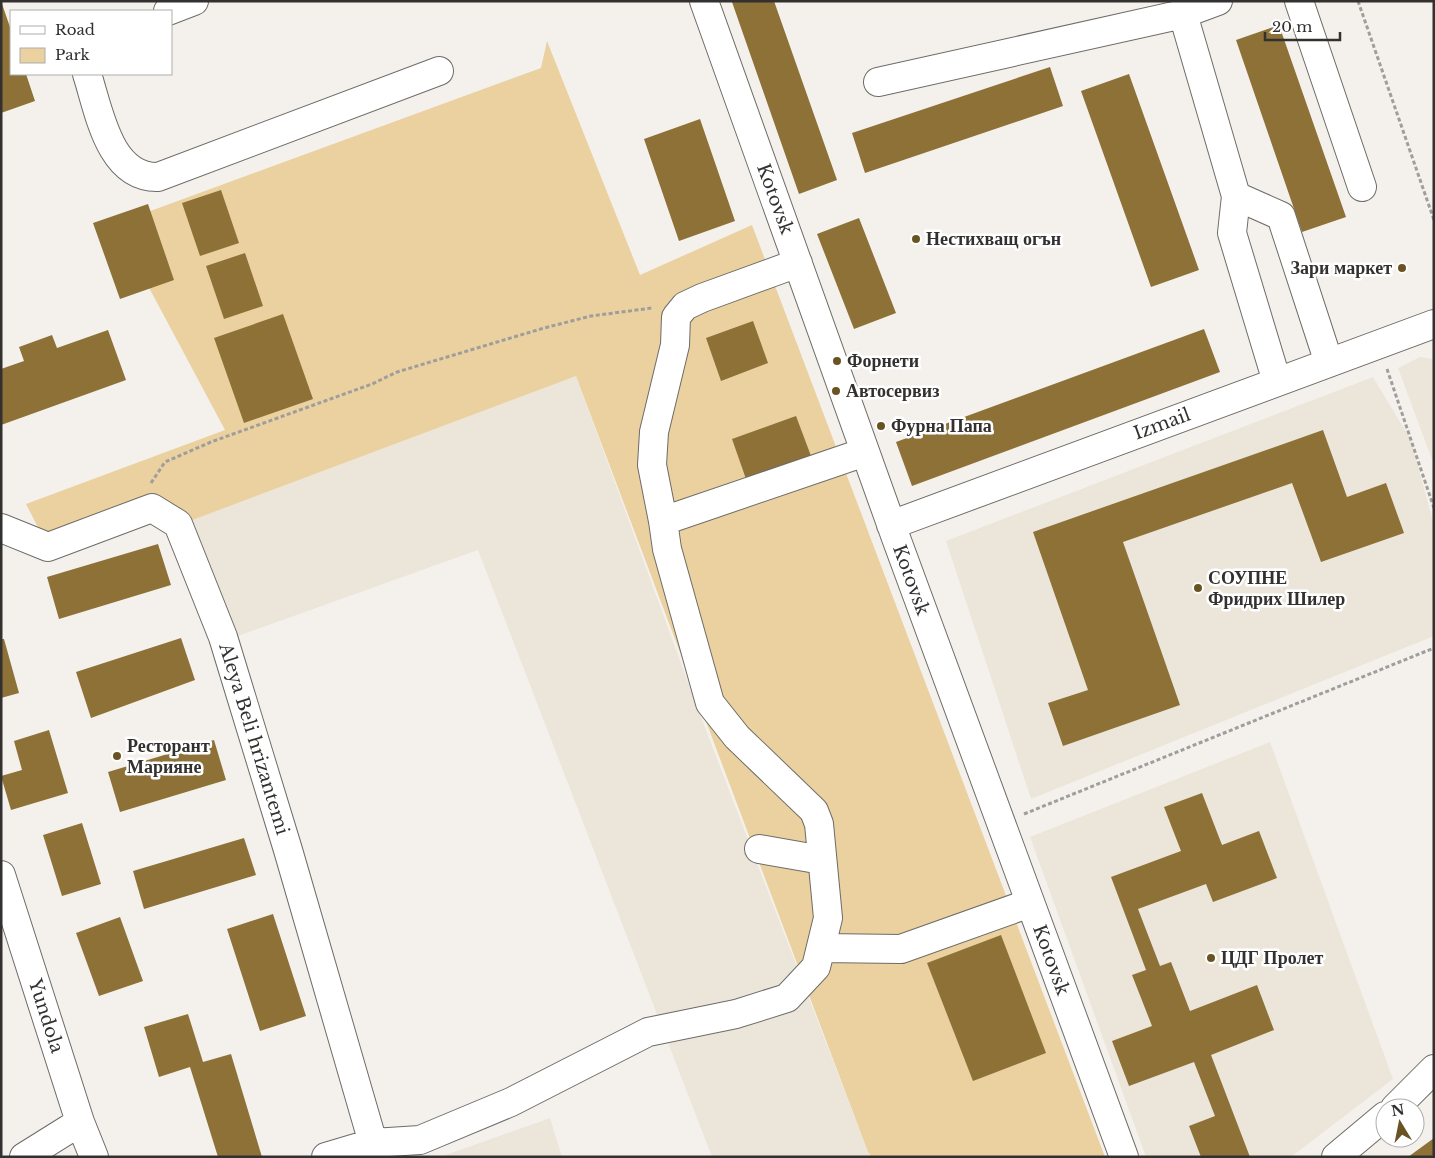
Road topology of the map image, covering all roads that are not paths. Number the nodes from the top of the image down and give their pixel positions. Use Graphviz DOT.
graph roads {
  1 [pos="194,1"];
  2 [pos="704,1"];
  3 [pos="1218,1"];
  4 [pos="1299,1"];
  5 [pos="171,10"];
  6 [pos="1183,14"];
  7 [pos="439,71"];
  8 [pos="86,75"];
  9 [pos="878,82"];
  10 [pos="1362,186"];
  11 [pos="1236,196"];
  12 [pos="798,264"];
  13 [pos="1434,324"];
  14 [pos="1329,362"];
  15 [pos="1277,382"];
  16 [pos="865,452"];
  17 [pos="663,521"];
  18 [pos="891,525"];
  19 [pos="1,528"];
  20 [pos="759,849"];
  21 [pos="822,860"];
  22 [pos="1,875"];
  23 [pos="1030,903"];
  24 [pos="821,948"];
  25 [pos="1434,1069"];
  26 [pos="1404,1098"];
  27 [pos="80,1122"];
  28 [pos="1375,1124"];
  29 [pos="373,1143"];
  30 [pos="423,1148"];
  31 [pos="24,1157"];
  32 [pos="94,1157"];
  33 [pos="326,1157"];
  34 [pos="1124,1157"];
  35 [pos="1336,1157"];
  1 -- 5 [label="street"];
  2 -- 12 [label="street, Kotovsk"];
  3 -- 6 [label="street"];
  4 -- 10 [label="street"];
  6 -- 9 [label="street"];
  6 -- 11 [label="street"];
  7 -- 8 [label="street"];
  11 -- 14 [label="street"];
  11 -- 15 [label="street"];
  12 -- 16 [label="street, Kotovsk"];
  12 -- 17 [label="street"];
  13 -- 14 [label="street, Izmail"];
  14 -- 15 [label="street, Izmail"];
  15 -- 18 [label="street, Izmail"];
  16 -- 17 [label="street"];
  16 -- 18 [label="street, Kotovsk"];
  17 -- 21 [label="street"];
  18 -- 23 [label="street, Kotovsk"];
  19 -- 29 [label="street, Aleya Beli hrizantemi"];
  20 -- 21 [label="street"];
  21 -- 24 [label="street"];
  22 -- 27 [label="street, Yundola"];
  23 -- 24 [label="street"];
  23 -- 34 [label="street, Kotovsk"];
  24 -- 30 [label="street"];
  25 -- 26 [label="street"];
  27 -- 31 [label="street"];
  27 -- 32 [label="street, Yundola"];
  28 -- 35 [label="street"];
  29 -- 30 [label="street"];
  29 -- 33 [label="street"];
}
